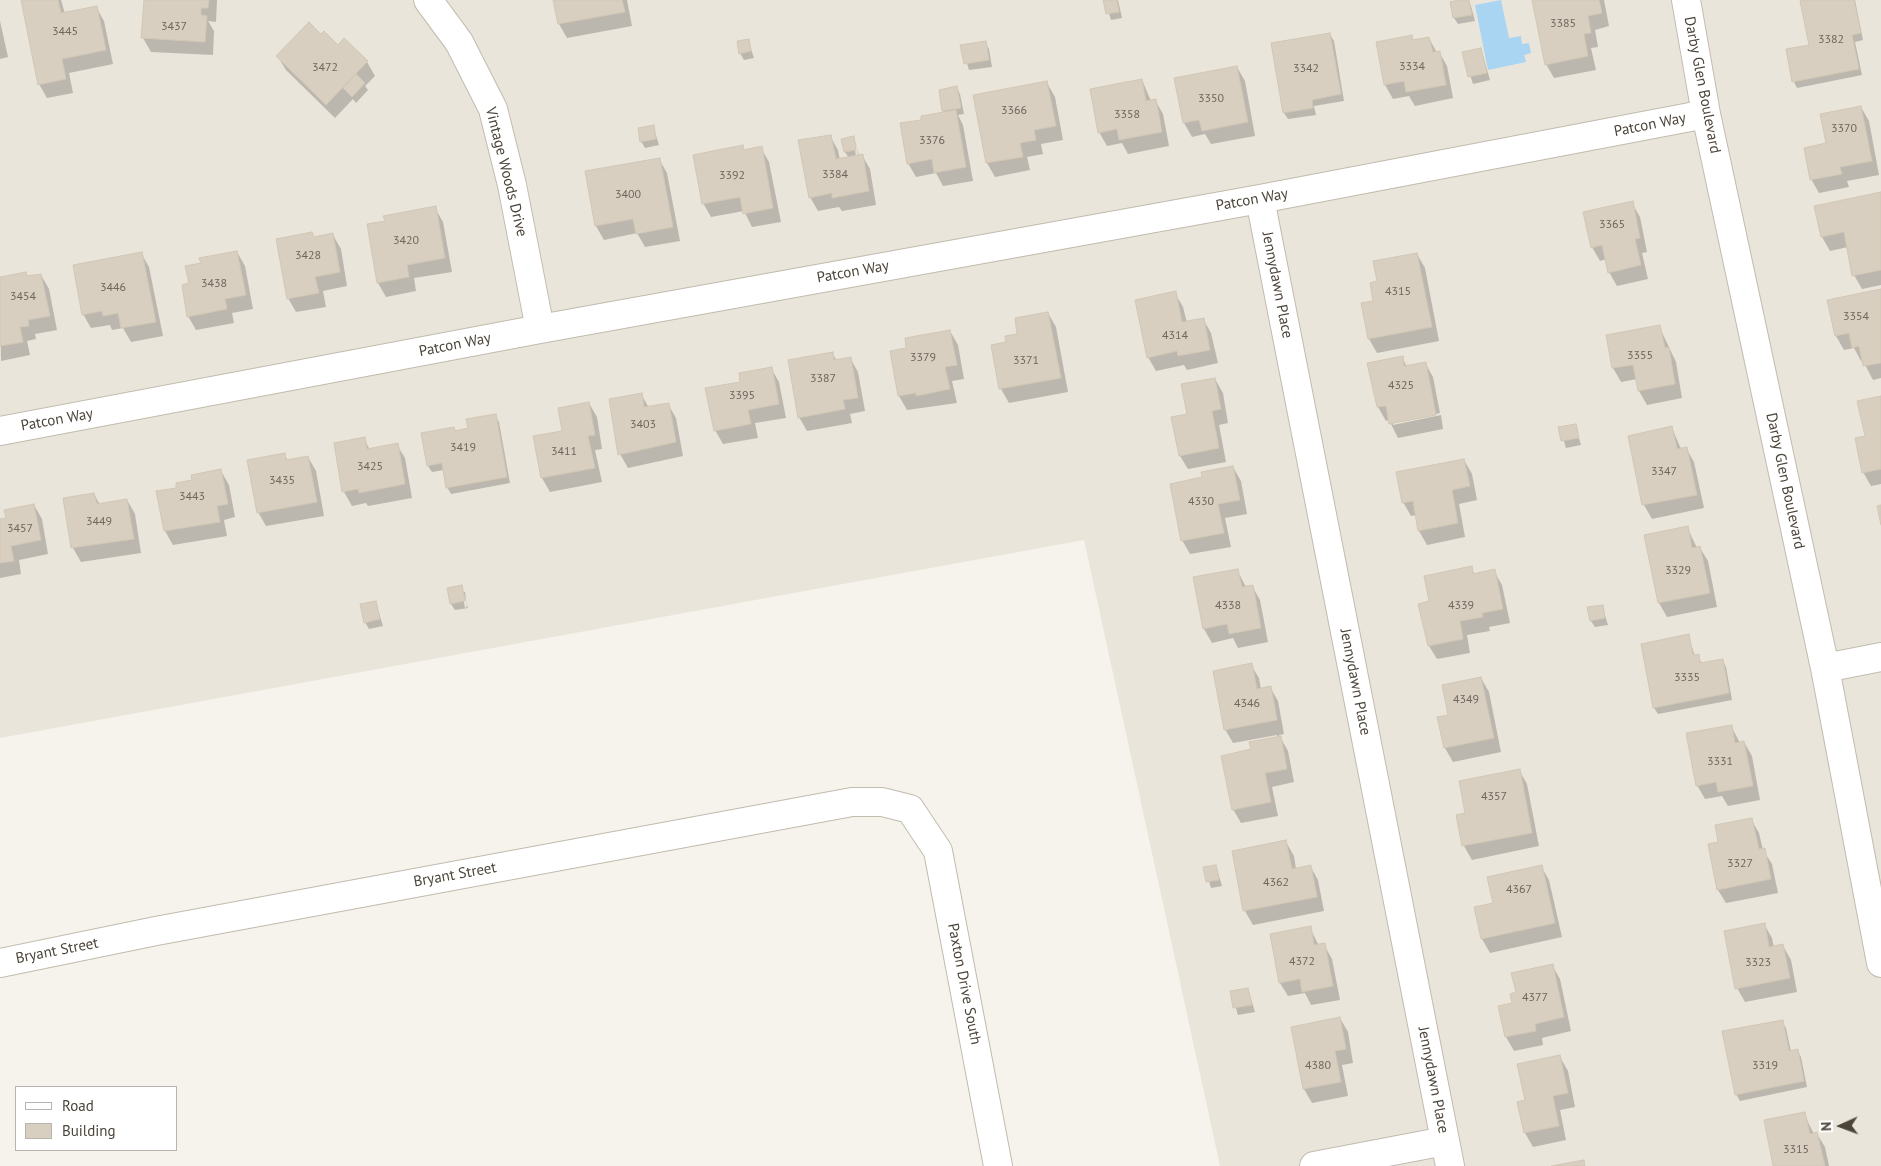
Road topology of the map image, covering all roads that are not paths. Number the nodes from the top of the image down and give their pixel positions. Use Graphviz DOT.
graph roads {
  1 [pos="428,0"];
  2 [pos="1686,0"];
  3 [pos="1706,114"];
  4 [pos="1260,198"];
  5 [pos="540,329"];
  6 [pos="0,431"];
  7 [pos="1881,657"];
  8 [pos="1825,668"];
  9 [pos="910,810"];
  10 [pos="0,963"];
  11 [pos="1881,963"];
  12 [pos="1447,1153"];
  13 [pos="998,1166"];
  14 [pos="1314,1166"];
  1 -- 5 [label="street, Vintage Woods Drive"];
  2 -- 3 [label="street, Darby Glen Boulevard"];
  3 -- 4 [label="street, Patcon Way"];
  3 -- 8 [label="street, Darby Glen Boulevard"];
  4 -- 5 [label="street, Patcon Way"];
  4 -- 12 [label="street, Jennydawn Place"];
  5 -- 6 [label="street, Patcon Way"];
  7 -- 8 [label="street"];
  8 -- 11 [label="street, Darby Glen Boulevard"];
  9 -- 10 [label="street, Bryant Street"];
  9 -- 13 [label="street, Paxton Drive South"];
  12 -- 14 [label="street"];
}
